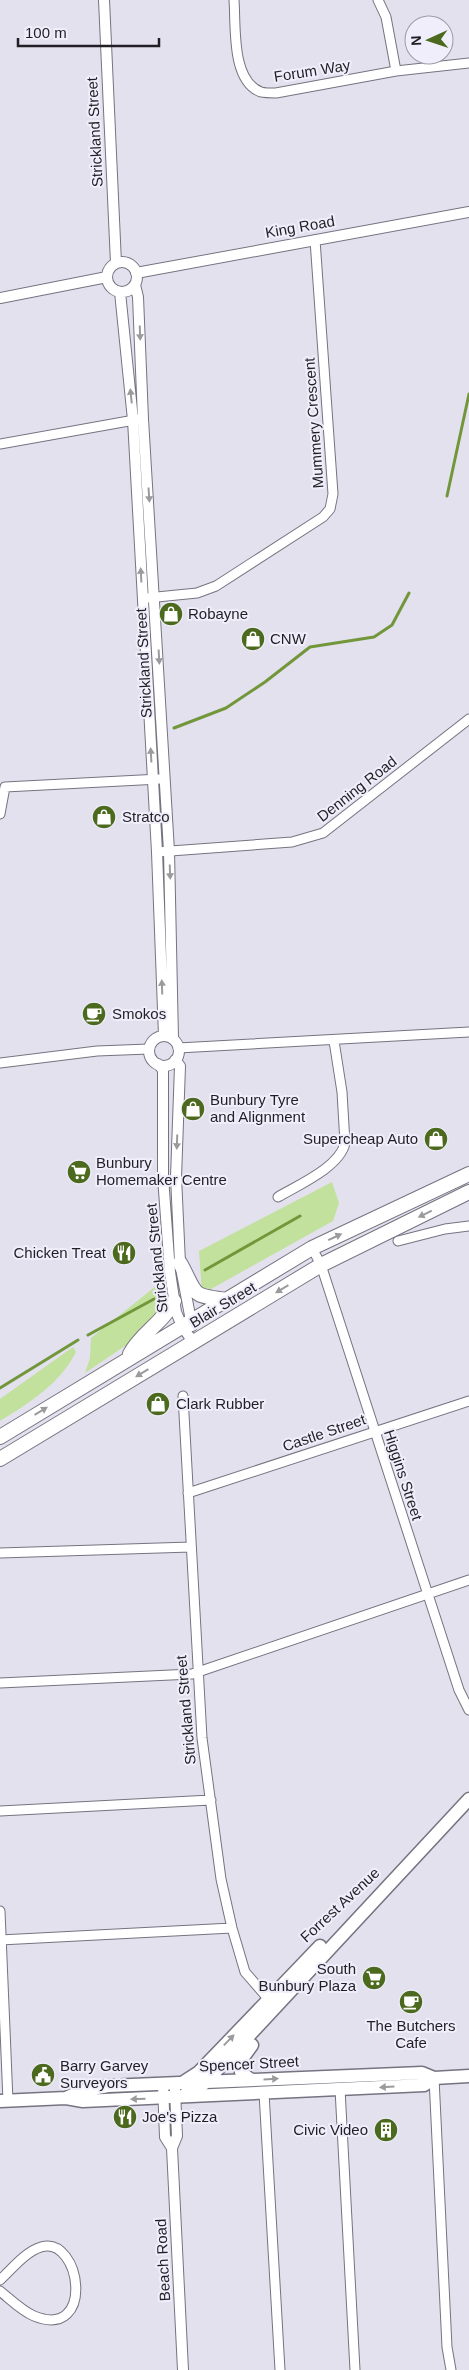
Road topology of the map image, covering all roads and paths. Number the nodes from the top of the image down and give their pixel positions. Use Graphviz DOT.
graph roads {
  1 [pos="104,0"];
  2 [pos="234,0"];
  3 [pos="378,0"];
  4 [pos="469,63"];
  5 [pos="396,71"];
  6 [pos="469,212"];
  7 [pos="314,240"];
  8 [pos="116,263"];
  9 [pos="136,273"];
  10 [pos="107,277"];
  11 [pos="134,285"];
  12 [pos="120,292"];
  13 [pos="0,298"];
  14 [pos="138,419"];
  15 [pos="0,444"];
  16 [pos="156,597"];
  17 [pos="142,599"];
  18 [pos="469,719"];
  19 [pos="165,778"];
  20 [pos="152,780"];
  21 [pos="0,814"];
  22 [pos="169,851"];
  23 [pos="157,852"];
  24 [pos="469,1032"];
  25 [pos="172,1041"];
  26 [pos="334,1041"];
  27 [pos="149,1049"];
  28 [pos="175,1060"];
  29 [pos="0,1062"];
  30 [pos="158,1064"];
  31 [pos="467,1175"];
  32 [pos="469,1192"];
  33 [pos="278,1197"];
  34 [pos="469,1226"];
  35 [pos="398,1241"];
  36 [pos="312,1248"];
  37 [pos="180,1263"];
  38 [pos="321,1266"];
  39 [pos="227,1300"];
  40 [pos="174,1301"];
  41 [pos="186,1323"];
  42 [pos="193,1342"];
  43 [pos="127,1360"];
  44 [pos="183,1396"];
  45 [pos="469,1401"];
  46 [pos="374,1431"];
  47 [pos="0,1437"];
  48 [pos="0,1459"];
  49 [pos="188,1493"];
  50 [pos="191,1547"];
  51 [pos="0,1553"];
  52 [pos="469,1580"];
  53 [pos="428,1594"];
  54 [pos="197,1671"];
  55 [pos="0,1683"];
  56 [pos="469,1710"];
  57 [pos="469,1799"];
  58 [pos="211,1800"];
  59 [pos="0,1811"];
  60 [pos="0,1910"];
  61 [pos="232,1928"];
  62 [pos="1,1940"];
  63 [pos="272,2002"];
  64 [pos="260,2024"];
  65 [pos="469,2076"];
  66 [pos="434,2078"];
  67 [pos="251,2080"];
  68 [pos="206,2083"];
  69 [pos="173,2084"];
  70 [pos="340,2089"];
  71 [pos="264,2093"];
  72 [pos="66,2098"];
  73 [pos="173,2098"];
  74 [pos="4,2101"];
  75 [pos="0,2280"];
  76 [pos="0,2291"];
  77 [pos="184,2370"];
  78 [pos="280,2370"];
  79 [pos="355,2370"];
  80 [pos="451,2370"];
  1 -- 8 [label="street, Strickland Street"];
  2 -- 5 [label="street, Forum Way"];
  3 -- 5 [label="street"];
  4 -- 5 [label="street, Forum Way"];
  6 -- 7 [label="street, King Road"];
  7 -- 9 [label="street, King Road"];
  7 -- 16 [label="street, Mummery Crescent"];
  8 -- 9 [label="street"];
  8 -- 10 [label="street"];
  9 -- 11 [label="street"];
  10 -- 12 [label="street"];
  10 -- 13 [label="street"];
  11 -- 12 [label="street"];
  11 -- 14 [label="street, Strickland Street, one-way"];
  14 -- 12 [label="street, Strickland Street, one-way"];
  14 -- 15 [label="street"];
  14 -- 16 [label="street, Strickland Street, one-way"];
  17 -- 14 [label="street, Strickland Street, one-way"];
  16 -- 17 [label="street, Mummery Crescent"];
  16 -- 19 [label="street, Strickland Street, one-way"];
  20 -- 17 [label="street, Strickland Street, one-way"];
  18 -- 22 [label="street, Denning Road"];
  19 -- 20 [label="street"];
  19 -- 22 [label="street, Strickland Street"];
  20 -- 21 [label="street"];
  20 -- 23 [label="street, Strickland Street"];
  22 -- 23 [label="street, Denning Road"];
  22 -- 25 [label="street, Strickland Street, one-way"];
  25 -- 23 [label="street, Strickland Street, one-way"];
  24 -- 26 [label="street"];
  25 -- 26 [label="street"];
  25 -- 27 [label="street"];
  25 -- 28 [label="street"];
  26 -- 33 [label="street"];
  27 -- 29 [label="street"];
  27 -- 30 [label="street"];
  28 -- 30 [label="street"];
  28 -- 37 [label="street, Strickland Street, one-way"];
  30 -- 40 [label="street, Strickland Street"];
  36 -- 31 [label="main road, Blair Street, one-way"];
  32 -- 38 [label="main road, Blair Street, one-way"];
  34 -- 35 [label="street"];
  36 -- 38 [label="street, Higgins Street"];
  36 -- 39 [label="main road, Blair Street"];
  37 -- 39 [label="main road"];
  37 -- 41 [label="street, Strickland Street"];
  38 -- 42 [label="main road, Blair Street, one-way"];
  38 -- 46 [label="street, Higgins Street"];
  39 -- 41 [label="main road, Blair Street"];
  40 -- 41 [label="street, Strickland Street"];
  40 -- 43 [label="main road"];
  41 -- 42 [label="street, Strickland Street"];
  41 -- 43 [label="main road, Blair Street"];
  42 -- 48 [label="main road, Blair Street, one-way"];
  47 -- 43 [label="main road, Blair Street, one-way"];
  44 -- 49 [label="street, Strickland Street"];
  45 -- 46 [label="street, Castle Street"];
  46 -- 49 [label="street, Castle Street"];
  46 -- 53 [label="street, Higgins Street"];
  49 -- 50 [label="street, Strickland Street"];
  50 -- 51 [label="street"];
  50 -- 54 [label="street, Strickland Street"];
  52 -- 53 [label="street"];
  53 -- 54 [label="street"];
  53 -- 56 [label="street, Higgins Street"];
  54 -- 55 [label="street"];
  54 -- 58 [label="street, Strickland Street"];
  57 -- 63 [label="main road, Forrest Avenue"];
  58 -- 59 [label="street"];
  58 -- 61 [label="street, Strickland Street"];
  60 -- 62 [label="street"];
  61 -- 62 [label="street"];
  61 -- 63 [label="street, Strickland Street"];
  62 -- 74 [label="street"];
  63 -- 64 [label="main road, Forrest Avenue"];
  69 -- 63 [label="main road, Forrest Avenue, one-way"];
  64 -- 67 [label="main road"];
  64 -- 68 [label="main road, Forrest Avenue"];
  65 -- 66 [label="main road, Spencer Street"];
  67 -- 66 [label="main road, Spencer Street, one-way"];
  66 -- 70 [label="main road, Spencer Street, one-way"];
  66 -- 80 [label="street"];
  67 -- 68 [label="main road, Spencer Street"];
  68 -- 69 [label="main road, Spencer Street"];
  68 -- 73 [label="main road, Forrest Avenue"];
  69 -- 72 [label="main road, Spencer Street"];
  69 -- 73 [label="street, Beach Road"];
  70 -- 71 [label="main road, Spencer Street"];
  70 -- 79 [label="street"];
  71 -- 73 [label="main road, Spencer Street"];
  71 -- 78 [label="street"];
  73 -- 72 [label="main road, Spencer Street, one-way"];
  72 -- 74 [label="main road, Spencer Street"];
  73 -- 77 [label="street, Beach Road"];
  75 -- 76 [label="street"];
}
